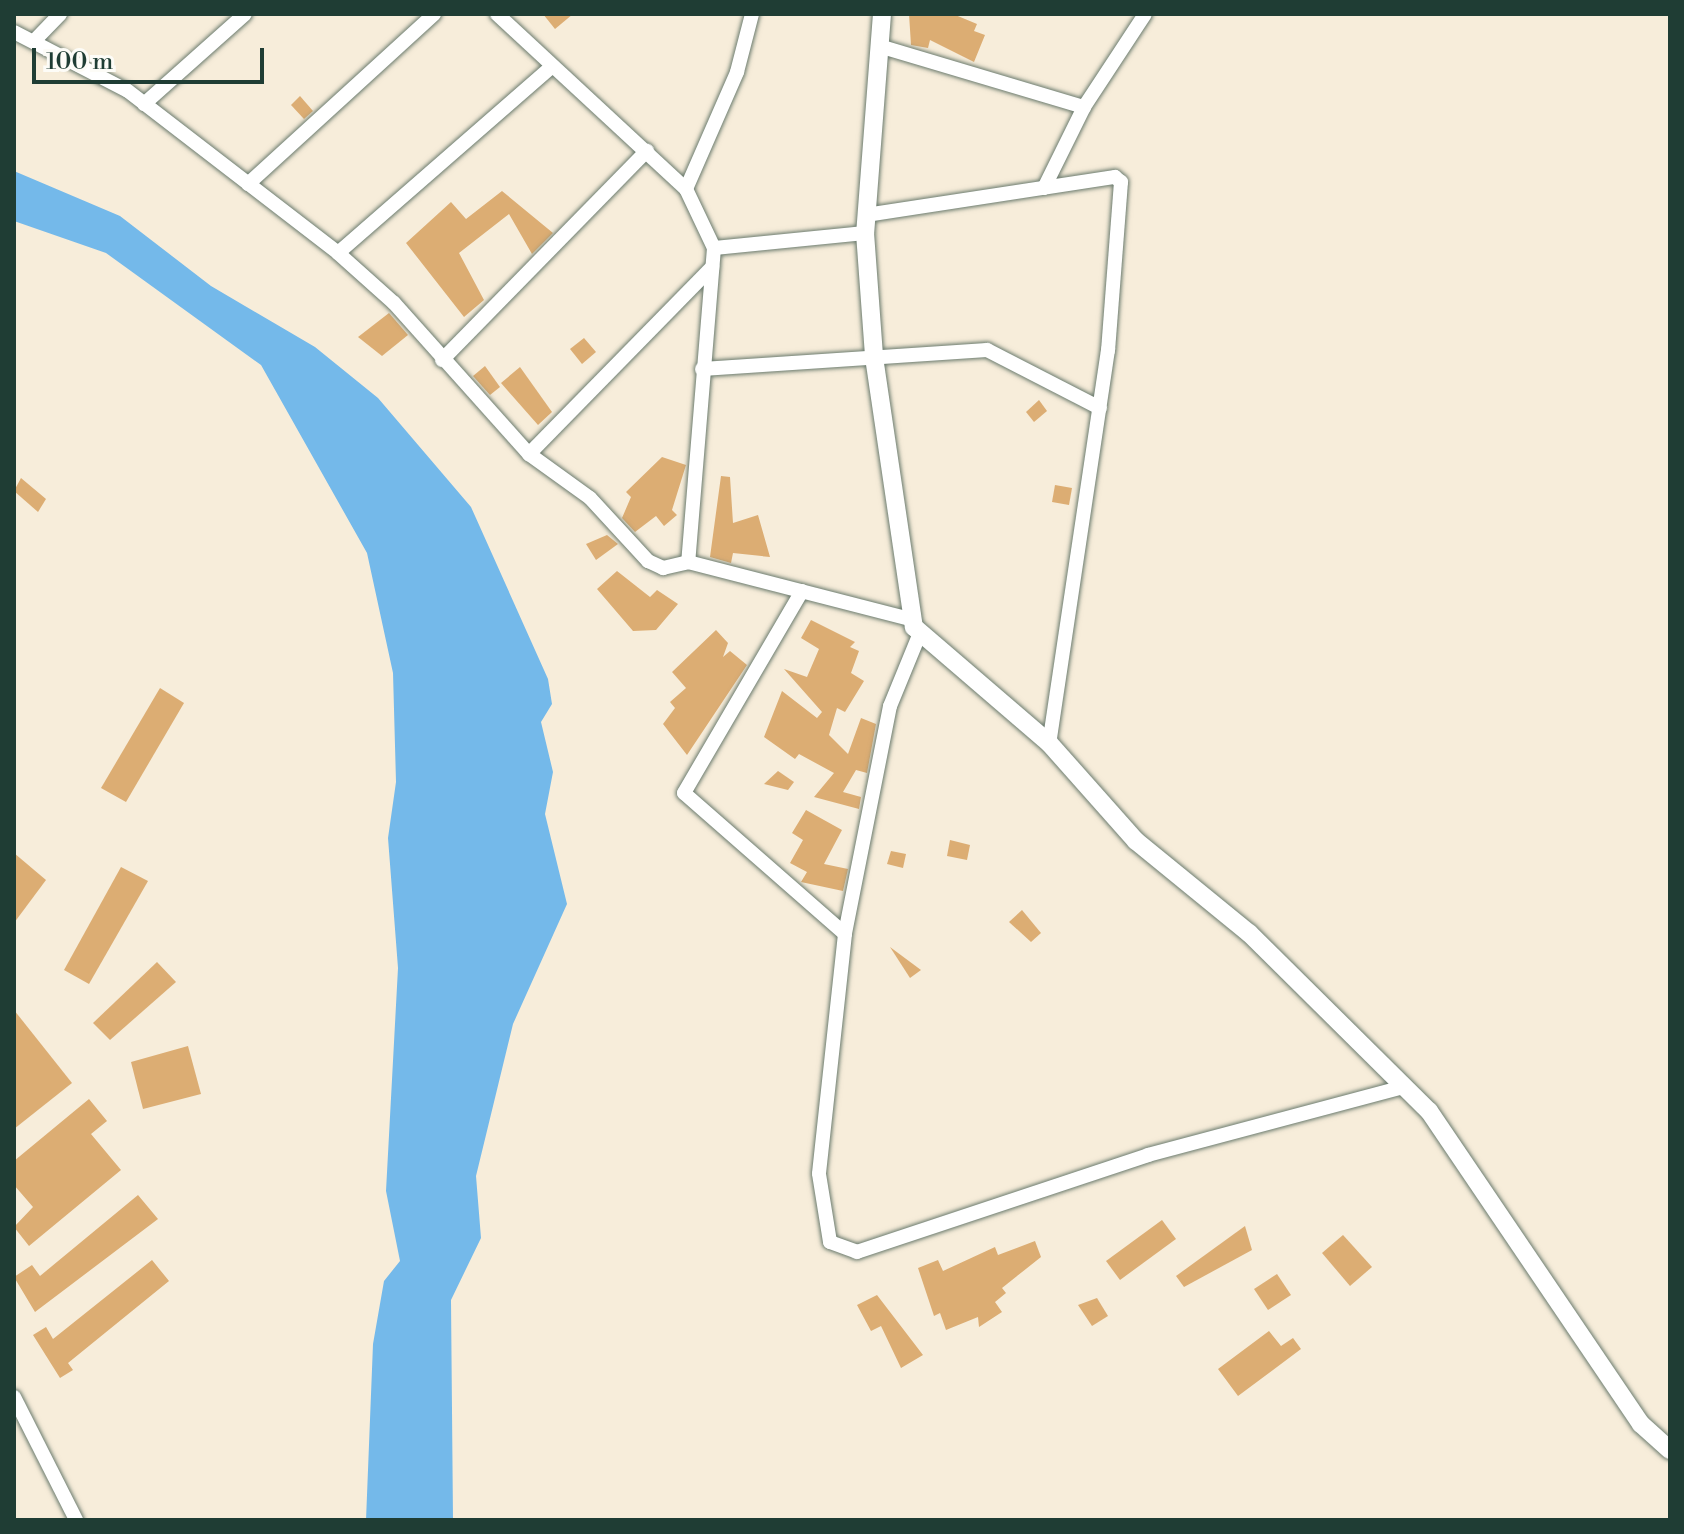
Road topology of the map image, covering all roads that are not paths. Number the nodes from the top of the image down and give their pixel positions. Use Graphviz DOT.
graph roads {
  1 [pos="60,14"];
  2 [pos="245,14"];
  3 [pos="434,14"];
  4 [pos="497,14"];
  5 [pos="752,14"];
  6 [pos="882,14"];
  7 [pos="1145,14"];
  8 [pos="14,32"];
  9 [pos="36,39"];
  10 [pos="879,46"];
  11 [pos="549,69"];
  12 [pos="144,104"];
  13 [pos="1084,107"];
  14 [pos="647,151"];
  15 [pos="248,184"];
  16 [pos="1044,188"];
  17 [pos="686,189"];
  18 [pos="866,224"];
  19 [pos="714,248"];
  20 [pos="338,253"];
  21 [pos="712,267"];
  22 [pos="874,357"];
  23 [pos="442,360"];
  24 [pos="702,369"];
  25 [pos="1100,408"];
  26 [pos="529,454"];
  27 [pos="688,562"];
  28 [pos="802,591"];
  29 [pos="915,626"];
  30 [pos="1049,743"];
  31 [pos="845,934"];
  32 [pos="1404,1087"];
  33 [pos="14,1397"];
  34 [pos="1670,1450"];
  35 [pos="76,1520"];
  1 -- 9 [label="street"];
  2 -- 12 [label="street"];
  3 -- 15 [label="street"];
  4 -- 11 [label="street"];
  5 -- 17 [label="street"];
  6 -- 10 [label="street"];
  7 -- 13 [label="street"];
  8 -- 9 [label="street"];
  9 -- 12 [label="street"];
  10 -- 13 [label="street"];
  10 -- 18 [label="street"];
  11 -- 14 [label="street"];
  11 -- 20 [label="street"];
  12 -- 15 [label="street"];
  13 -- 16 [label="street"];
  14 -- 17 [label="street"];
  14 -- 23 [label="street"];
  15 -- 20 [label="street"];
  16 -- 18 [label="street"];
  16 -- 25 [label="street"];
  17 -- 19 [label="street"];
  18 -- 19 [label="street"];
  18 -- 22 [label="street"];
  19 -- 21 [label="street"];
  20 -- 23 [label="street"];
  21 -- 24 [label="street"];
  21 -- 26 [label="street"];
  22 -- 24 [label="street"];
  22 -- 25 [label="street"];
  22 -- 29 [label="street"];
  23 -- 26 [label="street"];
  24 -- 27 [label="street"];
  25 -- 30 [label="street"];
  26 -- 27 [label="street"];
  27 -- 28 [label="street"];
  28 -- 29 [label="street"];
  28 -- 31 [label="street"];
  29 -- 30 [label="street"];
  29 -- 31 [label="street"];
  30 -- 32 [label="street"];
  31 -- 32 [label="street"];
  32 -- 34 [label="street"];
  33 -- 35 [label="street"];
}
